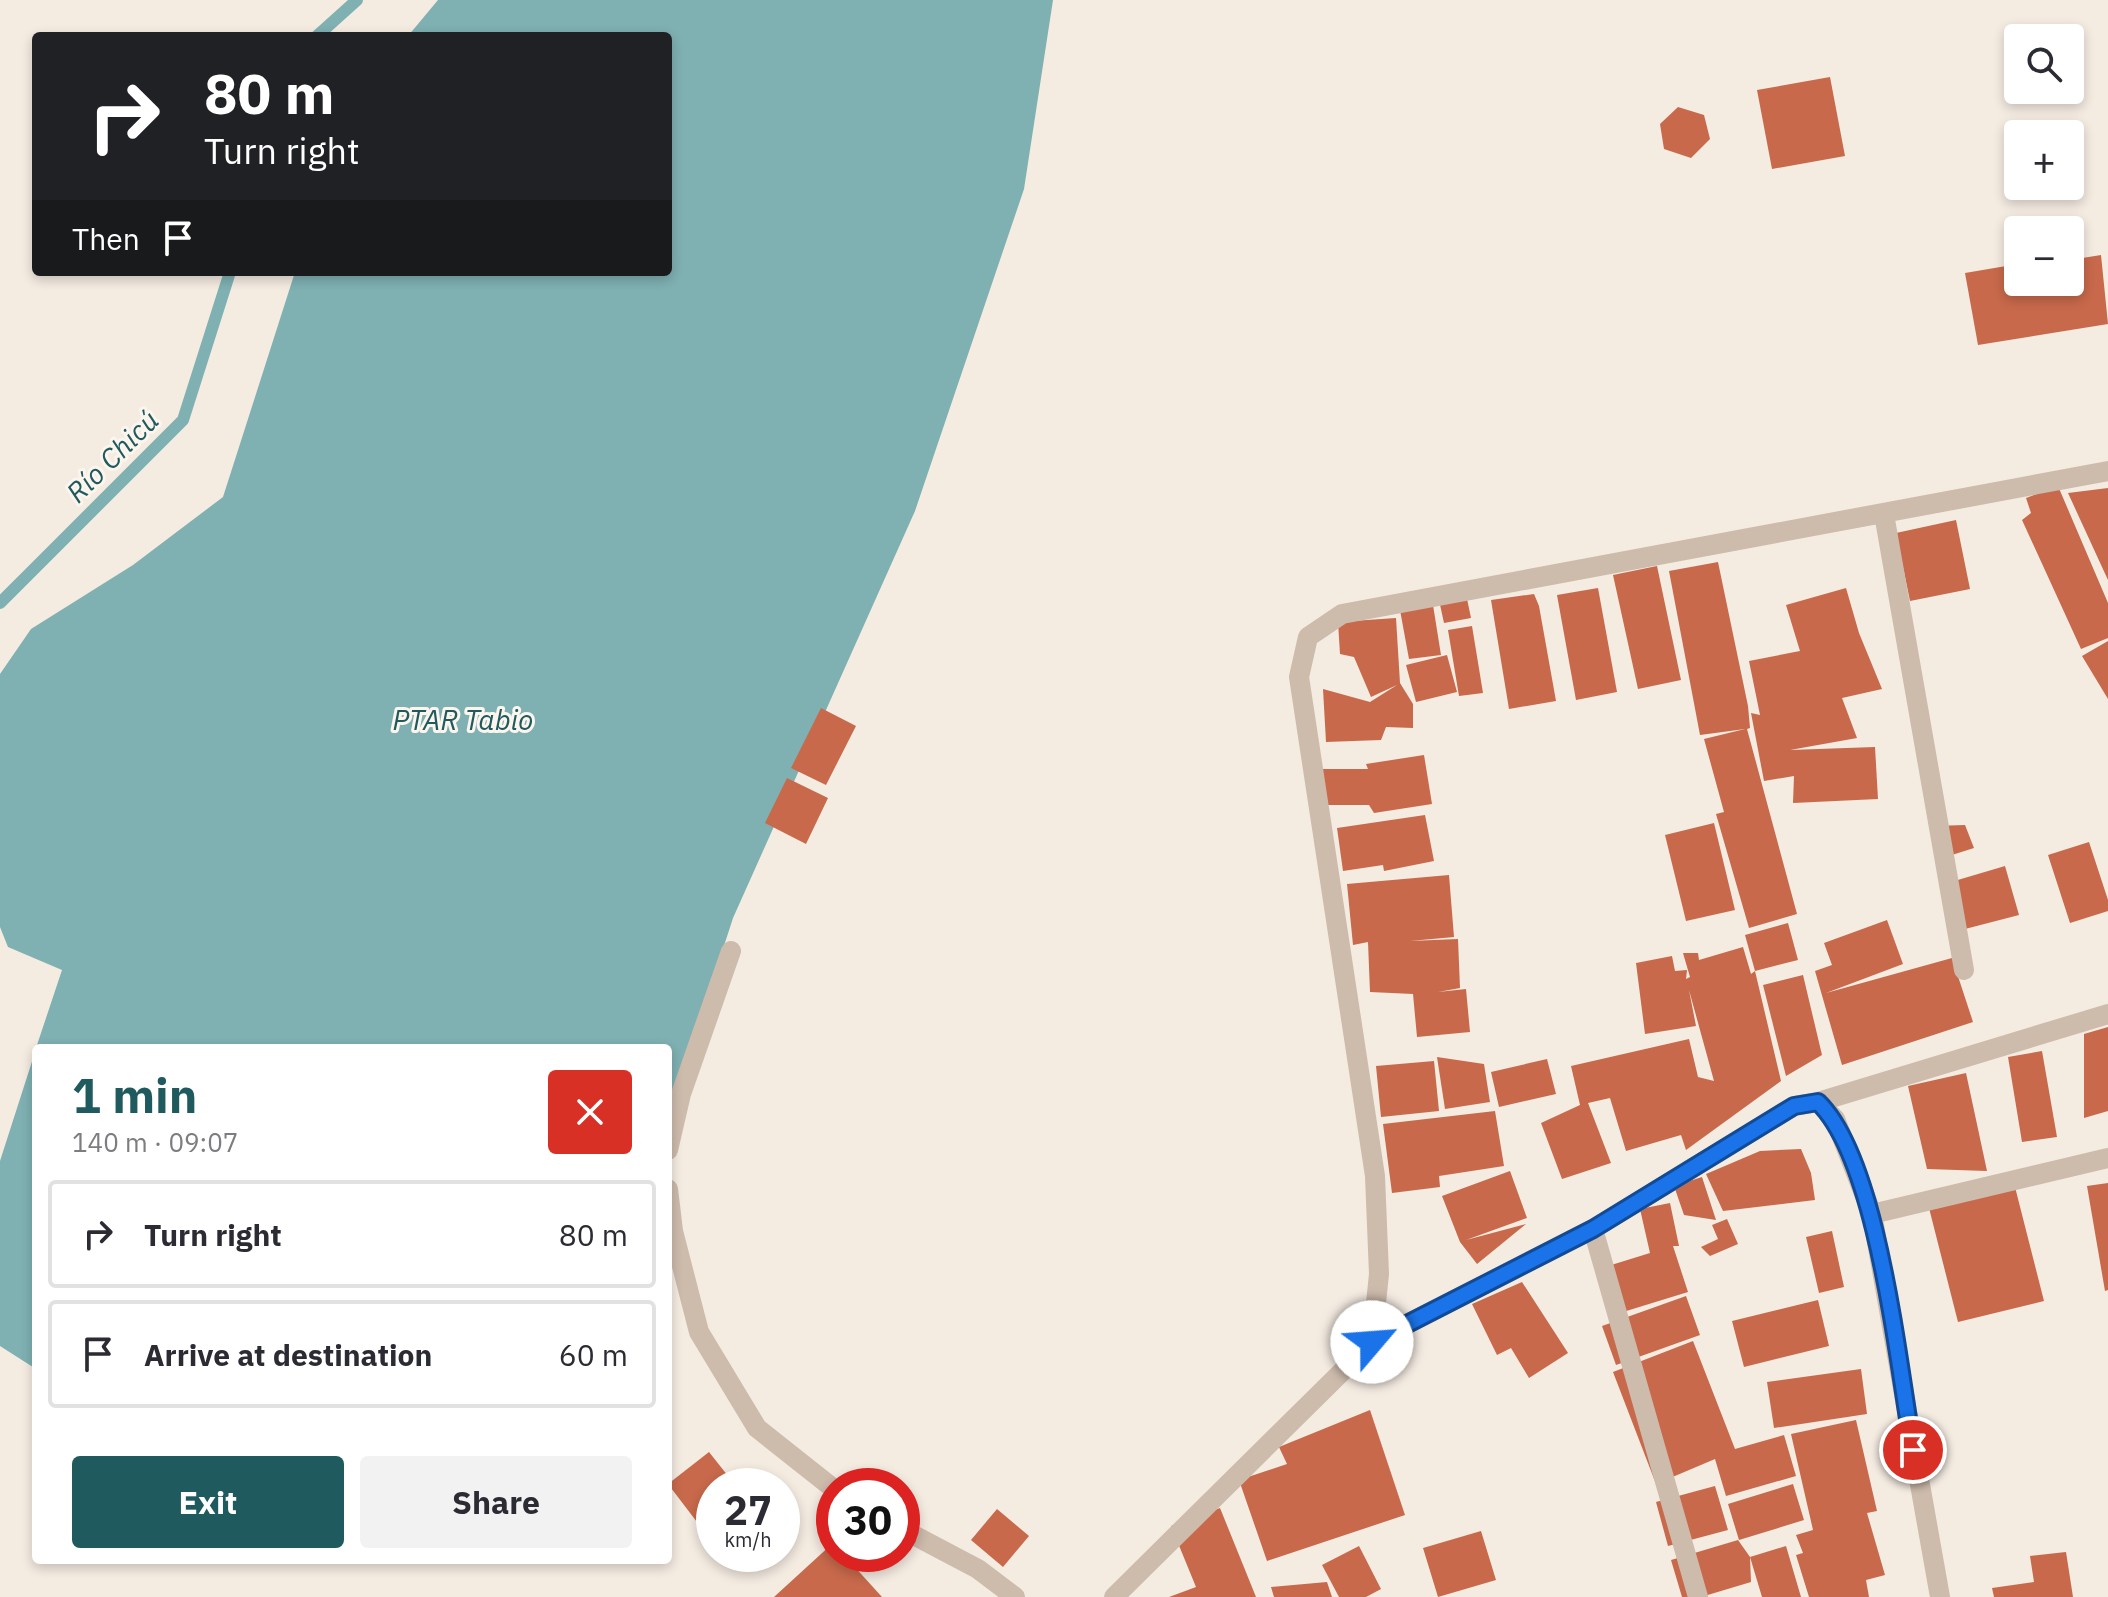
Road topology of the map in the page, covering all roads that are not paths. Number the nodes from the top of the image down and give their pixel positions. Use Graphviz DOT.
graph roads {
  1 [pos="2108,471"];
  2 [pos="1884,514"];
  3 [pos="731,951"];
  4 [pos="1964,970"];
  5 [pos="2108,1014"];
  6 [pos="1818,1102"];
  7 [pos="672,1133"];
  8 [pos="2108,1158"];
  9 [pos="1872,1214"];
  10 [pos="672,1223"];
  11 [pos="1593,1229"];
  12 [pos="1372,1342"];
  13 [pos="816,1475"];
  14 [pos="920,1538"];
  15 [pos="1015,1597"];
  16 [pos="1114,1597"];
  17 [pos="1698,1597"];
  18 [pos="1940,1597"];
  1 -- 2 [label="street"];
  2 -- 4 [label="street"];
  2 -- 12 [label="street"];
  3 -- 7 [label="street"];
  5 -- 6 [label="street"];
  6 -- 9 [label="street"];
  6 -- 11 [label="street"];
  8 -- 9 [label="street"];
  9 -- 18 [label="street"];
  10 -- 13 [label="street"];
  11 -- 12 [label="street"];
  11 -- 17 [label="street"];
  12 -- 16 [label="street"];
  14 -- 15 [label="street"];
}
